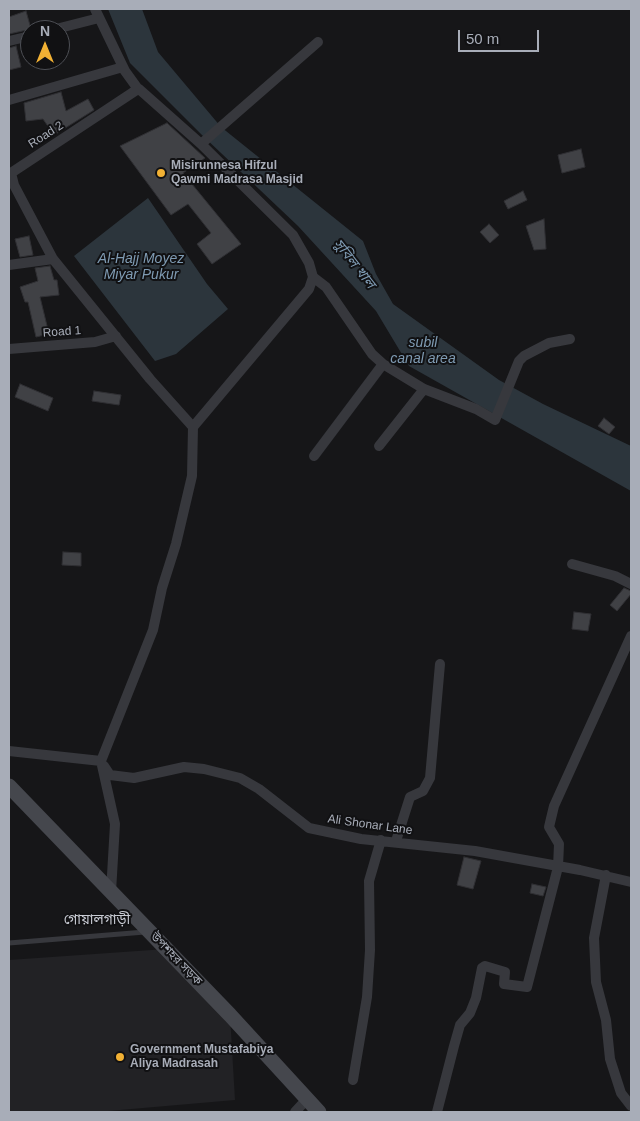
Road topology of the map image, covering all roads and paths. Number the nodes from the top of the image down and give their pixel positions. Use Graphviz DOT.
graph roads {
  1 [pos="97,13"];
  2 [pos="70,23"];
  3 [pos="318,42"];
  4 [pos="123,67"];
  5 [pos="138,90"];
  6 [pos="9,100"];
  7 [pos="201,144"];
  8 [pos="9,164"];
  9 [pos="25,164"];
  10 [pos="53,258"];
  11 [pos="9,265"];
  12 [pos="313,278"];
  13 [pos="116,336"];
  14 [pos="570,339"];
  15 [pos="9,349"];
  16 [pos="383,364"];
  17 [pos="424,389"];
  18 [pos="193,427"];
  19 [pos="379,446"];
  20 [pos="314,456"];
  21 [pos="572,564"];
  22 [pos="631,584"];
  23 [pos="631,636"];
  24 [pos="440,664"];
  25 [pos="9,751"];
  26 [pos="100,761"];
  27 [pos="9,786"];
  28 [pos="381,840"];
  29 [pos="396,841"];
  30 [pos="558,867"];
  31 [pos="606,876"];
  32 [pos="631,882"];
  33 [pos="111,892"];
  34 [pos="150,932"];
  35 [pos="9,944"];
  36 [pos="353,1080"];
  37 [pos="307,1098"];
  38 [pos="631,1106"];
  39 [pos="295,1112"];
  40 [pos="319,1112"];
  41 [pos="437,1112"];
  1 -- 2 [label="street"];
  1 -- 4 [label="street"];
  3 -- 7 [label="street"];
  4 -- 5 [label="street"];
  4 -- 6 [label="street"];
  5 -- 7 [label="street"];
  5 -- 9 [label="street, Road 2"];
  7 -- 12 [label="street"];
  8 -- 9 [label="street"];
  9 -- 10 [label="street, Road 2"];
  10 -- 11 [label="street"];
  10 -- 13 [label="street"];
  12 -- 16 [label="street"];
  12 -- 18 [label="street"];
  13 -- 15 [label="street, Road 1"];
  13 -- 18 [label="street"];
  14 -- 17 [label="street"];
  16 -- 17 [label="street"];
  16 -- 20 [label="street"];
  17 -- 19 [label="street"];
  18 -- 26 [label="street"];
  21 -- 22 [label="street"];
  23 -- 30 [label="street"];
  24 -- 29 [label="street"];
  25 -- 26 [label="street"];
  26 -- 28 [label="street, Ali Shonar Lane"];
  26 -- 33 [label="street"];
  27 -- 33 [label="main road, উপশহর সড়ক"];
  28 -- 29 [label="street, Ali Shonar Lane"];
  28 -- 36 [label="street"];
  29 -- 30 [label="street, Ali Shonar Lane"];
  30 -- 31 [label="street, Ali Shonar Lane"];
  30 -- 41 [label="street"];
  31 -- 32 [label="street, Ali Shonar Lane"];
  31 -- 38 [label="street"];
  33 -- 34 [label="main road, উপশহর সড়ক"];
  34 -- 35 [label="lane"];
  34 -- 37 [label="main road, উপশহর সড়ক"];
  37 -- 39 [label="street"];
  37 -- 40 [label="main road, উপশহর সড়ক"];
}
